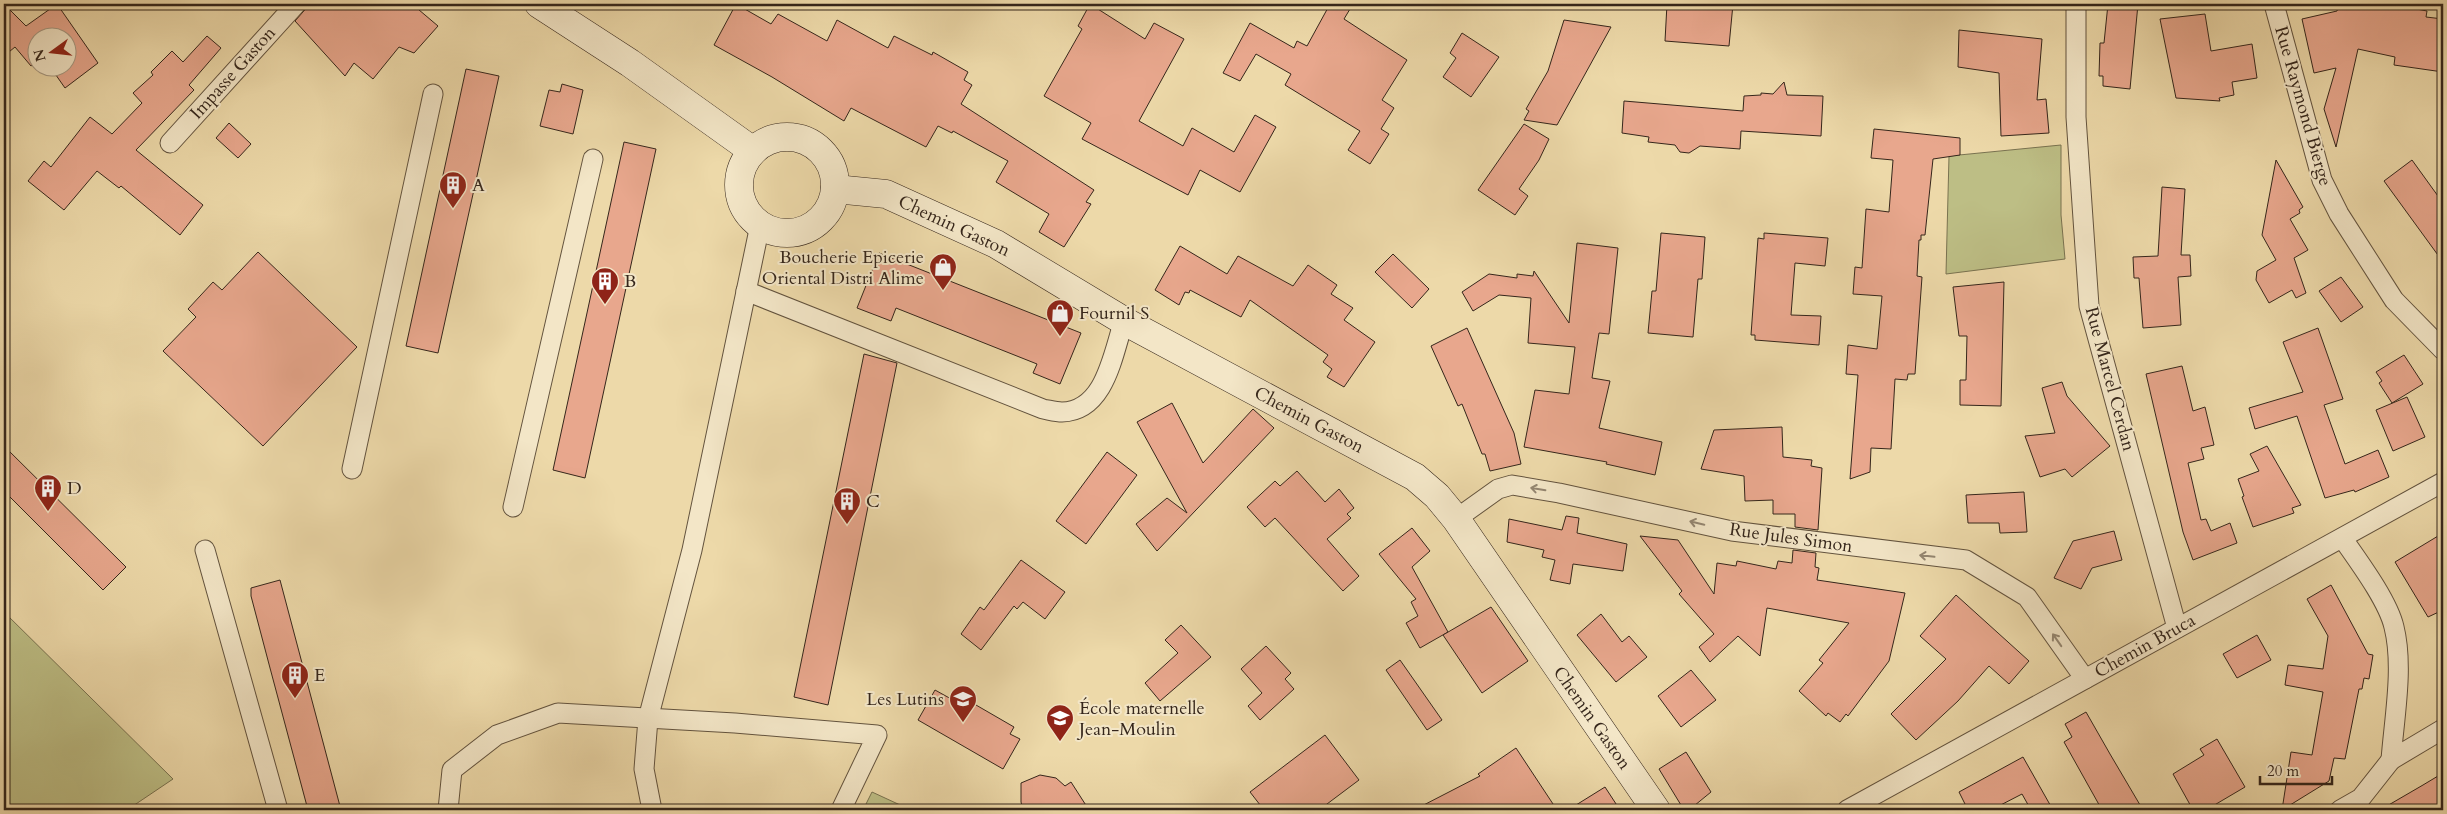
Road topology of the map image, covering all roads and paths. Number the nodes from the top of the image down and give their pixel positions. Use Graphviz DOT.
graph roads {
  1 [pos="296,4"];
  2 [pos="539,4"];
  3 [pos="2076,4"];
  4 [pos="2274,4"];
  5 [pos="433,94"];
  6 [pos="170,143"];
  7 [pos="752,151"];
  8 [pos="593,159"];
  9 [pos="835,190"];
  10 [pos="760,225"];
  11 [pos="746,291"];
  12 [pos="1124,321"];
  13 [pos="2443,350"];
  14 [pos="352,469"];
  15 [pos="2443,482"];
  16 [pos="513,507"];
  17 [pos="1456,518"];
  18 [pos="2343,539"];
  19 [pos="206,550"];
  20 [pos="2177,628"];
  21 [pos="2086,680"];
  22 [pos="648,719"];
  23 [pos="2443,729"];
  24 [pos="2391,760"];
  25 [pos="278,810"];
  26 [pos="448,810"];
  27 [pos="652,810"];
  28 [pos="841,810"];
  29 [pos="1656,810"];
  30 [pos="1847,810"];
  31 [pos="2340,810"];
  1 -- 6 [label="street, Impasse Gaston"];
  2 -- 7 [label="street"];
  3 -- 20 [label="street, Rue Marcel Cerdan"];
  4 -- 13 [label="street, Rue Raymond Bierge"];
  5 -- 14 [label="street"];
  7 -- 9 [label="street"];
  7 -- 10 [label="street"];
  8 -- 16 [label="street"];
  9 -- 10 [label="street"];
  9 -- 12 [label="street, Chemin Gaston"];
  10 -- 11 [label="street"];
  11 -- 12 [label="street"];
  11 -- 22 [label="street"];
  12 -- 17 [label="street, Chemin Gaston"];
  15 -- 18 [label="street, Chemin Bruca"];
  21 -- 17 [label="street, Rue Jules Simon, one-way"];
  17 -- 29 [label="street, Chemin Gaston"];
  18 -- 20 [label="street, Chemin Bruca"];
  18 -- 24 [label="street"];
  19 -- 25 [label="street"];
  20 -- 21 [label="street, Chemin Bruca"];
  21 -- 30 [label="street, Chemin Bruca"];
  22 -- 26 [label="street"];
  22 -- 27 [label="street"];
  22 -- 28 [label="street"];
  23 -- 24 [label="street"];
  24 -- 31 [label="street"];
}
